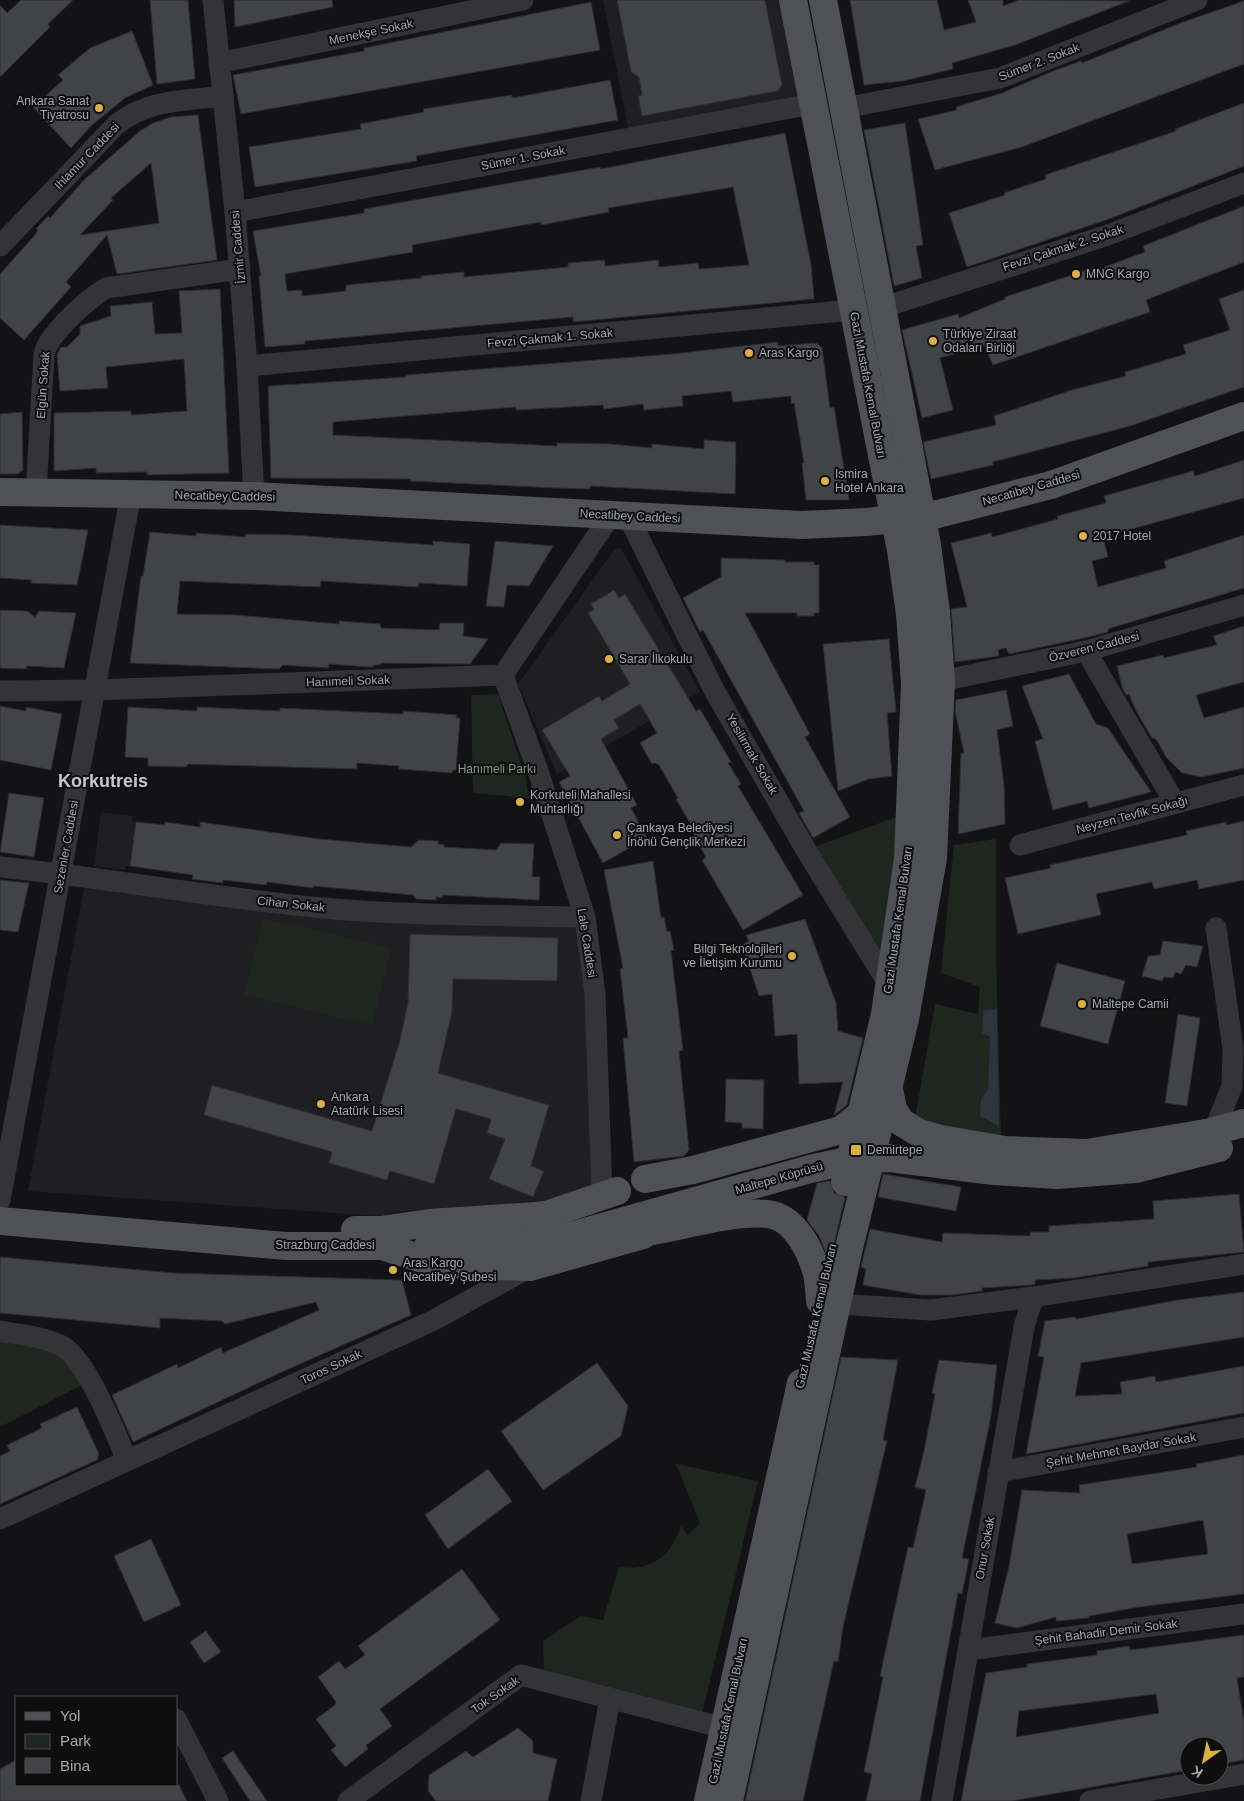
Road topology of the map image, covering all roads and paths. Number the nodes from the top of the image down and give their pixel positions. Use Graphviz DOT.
graph roads {
  1 [pos="213,0"];
  2 [pos="523,0"];
  3 [pos="793,0"];
  4 [pos="823,0"];
  5 [pos="1197,0"];
  6 [pos="219,63"];
  7 [pos="223,96"];
  8 [pos="812,104"];
  9 [pos="844,108"];
  10 [pos="1244,183"];
  11 [pos="235,212"];
  12 [pos="3,236"];
  13 [pos="240,269"];
  14 [pos="881,308"];
  15 [pos="853,310"];
  16 [pos="247,366"];
  17 [pos="1244,416"];
  18 [pos="0,492"];
  19 [pos="36,493"];
  20 [pos="131,494"];
  21 [pos="254,496"];
  22 [pos="620,516"];
  23 [pos="1244,606"];
  24 [pos="1086,651"];
  25 [pos="502,675"];
  26 [pos="941,681"];
  27 [pos="95,690"];
  28 [pos="0,691"];
  29 [pos="1244,785"];
  30 [pos="1175,803"];
  31 [pos="1020,845"];
  32 [pos="0,867"];
  33 [pos="61,873"];
  34 [pos="585,917"];
  35 [pos="1216,928"];
  36 [pos="889,985"];
  37 [pos="1240,993"];
  38 [pos="1244,1060"];
  39 [pos="889,1090"];
  40 [pos="860,1115"];
  41 [pos="1244,1123"];
  42 [pos="1210,1132"];
  43 [pos="1244,1141"];
  44 [pos="1134,1162"];
  45 [pos="645,1179"];
  46 [pos="609,1193"];
  47 [pos="0,1202"];
  48 [pos="0,1221"];
  49 [pos="648,1233"];
  50 [pos="381,1238"];
  51 [pos="1244,1264"];
  52 [pos="530,1266"];
  53 [pos="1033,1297"];
  54 [pos="828,1303"];
  55 [pos="0,1331"];
  56 [pos="1244,1427"];
  57 [pos="127,1460"];
  58 [pos="998,1472"];
  59 [pos="0,1519"];
  60 [pos="1244,1614"];
  61 [pos="968,1650"];
  62 [pos="610,1699"];
  63 [pos="178,1723"];
  64 [pos="724,1728"];
  65 [pos="1244,1774"];
  66 [pos="218,1801"];
  67 [pos="348,1801"];
  68 [pos="591,1801"];
  69 [pos="708,1801"];
  70 [pos="729,1801"];
  71 [pos="942,1801"];
  72 [pos="1090,1801"];
  1 -- 6 [label="street, İzmir Caddesi"];
  2 -- 6 [label="street, Menekşe Sokak"];
  3 -- 8 [label="main road, Gazi Mustafa Kemal Bulvarı"];
  4 -- 9 [label="main road, Gazi Mustafa Kemal Bulvarı"];
  5 -- 9 [label="street, Sümer 2. Sokak"];
  6 -- 7 [label="street, İzmir Caddesi"];
  7 -- 11 [label="street, İzmir Caddesi"];
  7 -- 12 [label="street, Ihlamur Caddesi"];
  8 -- 11 [label="street, Sümer 1. Sokak"];
  8 -- 15 [label="main road, Gazi Mustafa Kemal Bulvarı"];
  9 -- 14 [label="main road, Gazi Mustafa Kemal Bulvarı"];
  10 -- 14 [label="street, Fevzi Çakmak 2. Sokak"];
  11 -- 13 [label="street, İzmir Caddesi"];
  13 -- 16 [label="street, İzmir Caddesi"];
  13 -- 19 [label="street, Elgün Sokak"];
  14 -- 26 [label="main road, Gazi Mustafa Kemal Bulvarı, bridge"];
  15 -- 16 [label="street, Fevzi Çakmak 1. Sokak"];
  15 -- 36 [label="main road, Gazi Mustafa Kemal Bulvarı, bridge"];
  16 -- 21 [label="street, İzmir Caddesi"];
  17 -- 22 [label="main road, Necatibey Caddesi"];
  18 -- 19 [label="main road, Necatibey Caddesi"];
  19 -- 20 [label="main road, Necatibey Caddesi"];
  20 -- 21 [label="main road, Necatibey Caddesi"];
  20 -- 27 [label="street, Sezenler Caddesi"];
  21 -- 22 [label="main road, Necatibey Caddesi"];
  22 -- 25 [label="street"];
  22 -- 36 [label="street, Yesilirmak Sokak"];
  23 -- 24 [label="street, Özveren Caddesi"];
  24 -- 26 [label="street, Özveren Caddesi"];
  24 -- 30 [label="street"];
  25 -- 27 [label="street, Hanımeli Sokak"];
  25 -- 34 [label="street, Lale Caddesi"];
  26 -- 39 [label="main road, Gazi Mustafa Kemal Bulvarı"];
  27 -- 28 [label="street, Hanımeli Sokak"];
  27 -- 33 [label="street, Sezenler Caddesi"];
  29 -- 30 [label="street, Neyzen Tevfik Sokağı"];
  30 -- 31 [label="street, Neyzen Tevfik Sokağı"];
  32 -- 33 [label="street, Cihan Sokak"];
  33 -- 34 [label="street, Cihan Sokak"];
  33 -- 47 [label="street, Sezenler Caddesi"];
  34 -- 46 [label="street, Lale Caddesi"];
  35 -- 42 [label="street"];
  36 -- 40 [label="main road, Gazi Mustafa Kemal Bulvarı"];
  37 -- 38 [label="street"];
  39 -- 42 [label="main road"];
  39 -- 54 [label="main road, Gazi Mustafa Kemal Bulvarı"];
  40 -- 45 [label="main road"];
  40 -- 54 [label="main road, Gazi Mustafa Kemal Bulvarı"];
  41 -- 42 [label="main road"];
  42 -- 44 [label="main road"];
  43 -- 44 [label="main road"];
  44 -- 50 [label="main road, Maltepe Köprüsü"];
  45 -- 46 [label="main road"];
  45 -- 49 [label="main road"];
  46 -- 49 [label="main road"];
  46 -- 50 [label="main road, Strazburg Caddesi"];
  47 -- 50 [label="main road, Strazburg Caddesi"];
  48 -- 50 [label="main road, Strazburg Caddesi"];
  49 -- 52 [label="main road, Strazburg Caddesi"];
  49 -- 54 [label="main road, Strazburg Caddesi"];
  50 -- 52 [label="main road, Strazburg Caddesi"];
  51 -- 53 [label="street"];
  52 -- 57 [label="street, Toros Sokak"];
  53 -- 54 [label="street"];
  53 -- 58 [label="street, Onur Sokak"];
  54 -- 64 [label="main road, Gazi Mustafa Kemal Bulvarı"];
  54 -- 70 [label="main road, Gazi Mustafa Kemal Bulvarı"];
  55 -- 57 [label="street"];
  56 -- 58 [label="street, Şehit Mehmet Baydar Sokak"];
  57 -- 59 [label="street, Toros Sokak"];
  58 -- 61 [label="street, Onur Sokak"];
  60 -- 61 [label="street, Şehit Bahadir Demir Sokak"];
  61 -- 71 [label="street, Onur Sokak"];
  62 -- 64 [label="street, Tok Sokak"];
  62 -- 67 [label="street, Tok Sokak"];
  62 -- 68 [label="street"];
  63 -- 66 [label="street"];
  64 -- 69 [label="main road, Gazi Mustafa Kemal Bulvarı"];
  65 -- 72 [label="street"];
}
